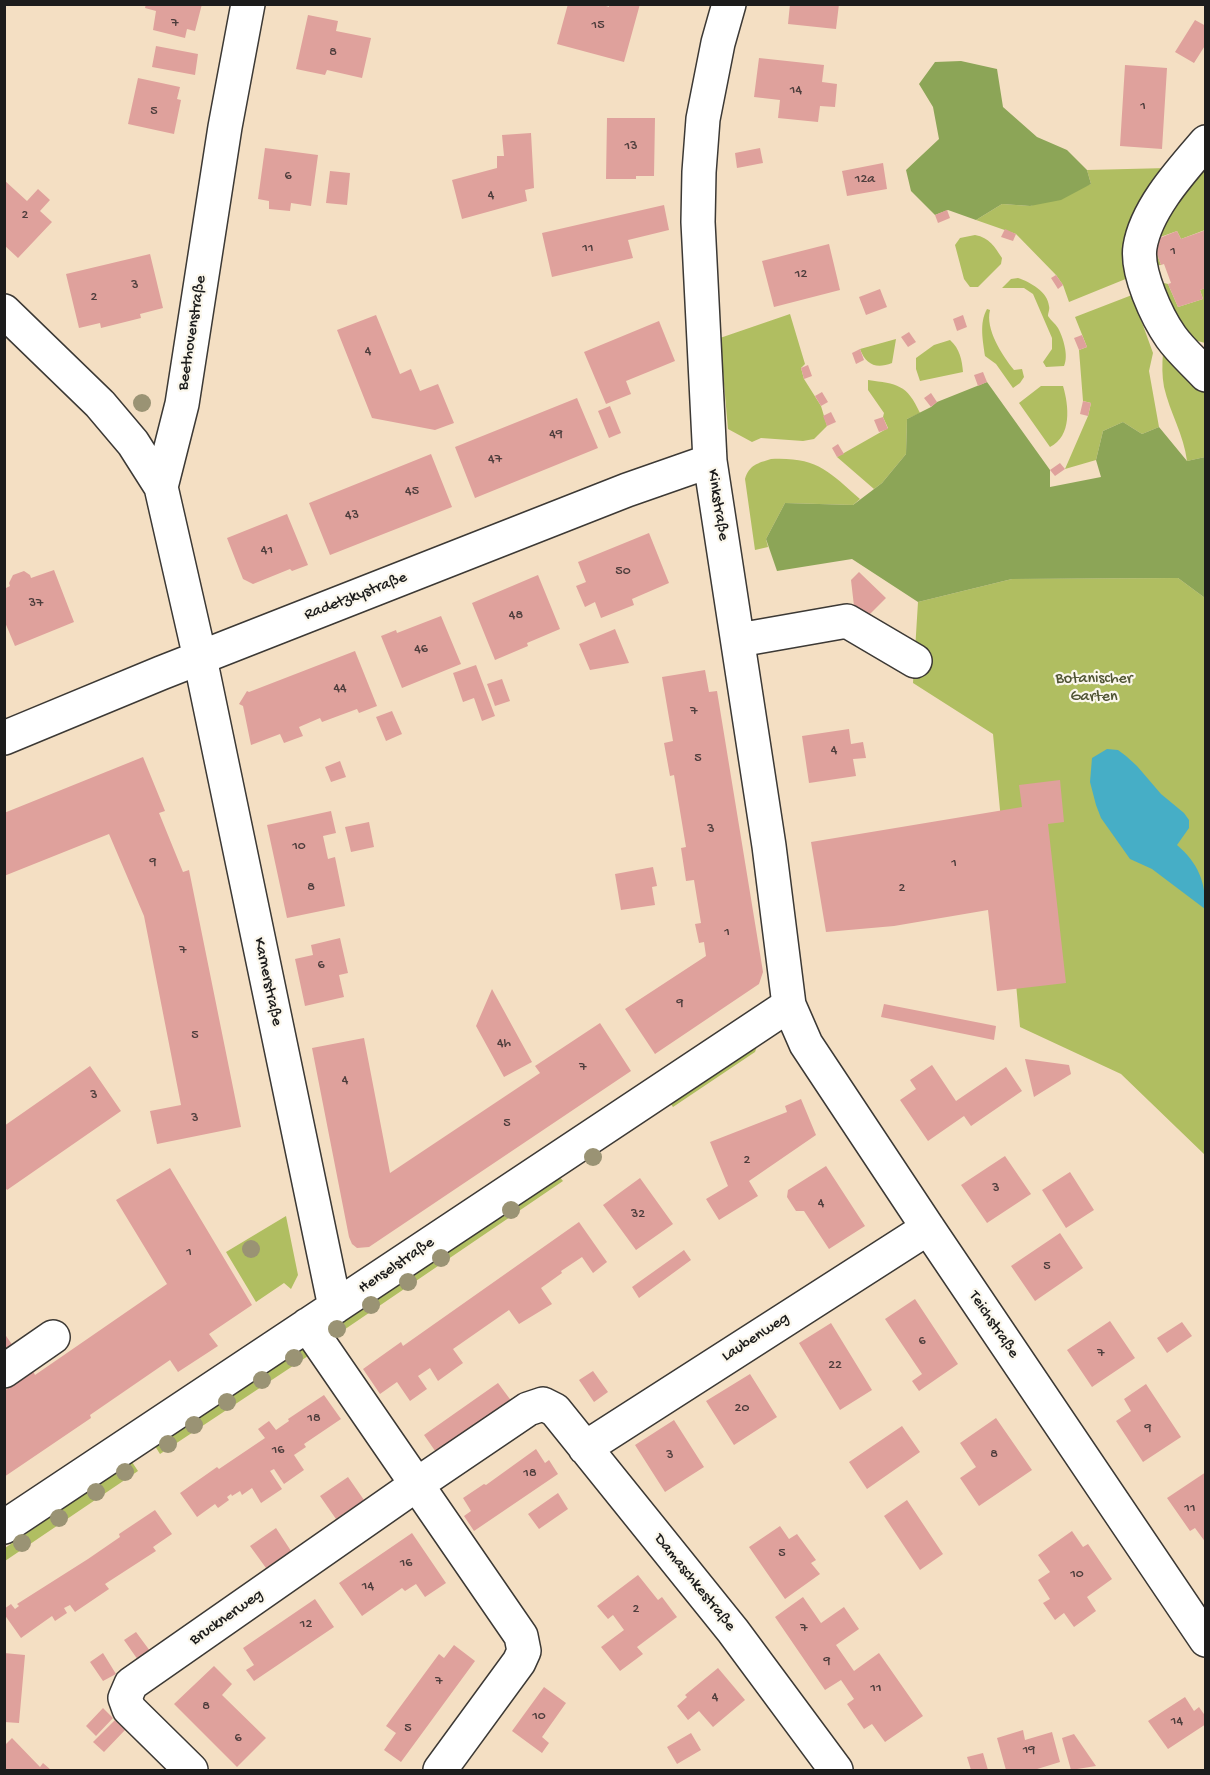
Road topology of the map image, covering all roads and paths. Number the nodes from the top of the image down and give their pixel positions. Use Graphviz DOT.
graph roads {
  1 [pos="248,4"];
  2 [pos="729,4"];
  3 [pos="1206,142"];
  4 [pos="4,311"];
  5 [pos="1206,375"];
  6 [pos="710,461"];
  7 [pos="161,487"];
  8 [pos="739,640"];
  9 [pos="200,658"];
  10 [pos="915,661"];
  11 [pos="4,738"];
  12 [pos="789,1005"];
  13 [pos="928,1228"];
  14 [pos="334,1307"];
  15 [pos="307,1325"];
  16 [pos="53,1337"];
  17 [pos="4,1371"];
  18 [pos="585,1448"];
  19 [pos="416,1485"];
  20 [pos="4,1527"];
  21 [pos="1206,1640"];
  22 [pos="192,1770"];
  23 [pos="440,1770"];
  24 [pos="836,1770"];
  1 -- 7 [label="street, Beethovenstraße"];
  2 -- 6 [label="street, Kinkstraße"];
  3 -- 5 [label="street"];
  4 -- 7 [label="street"];
  6 -- 8 [label="street, Kinkstraße"];
  6 -- 9 [label="street, Radetzkystraße"];
  7 -- 9 [label="street, Beethovenstraße"];
  8 -- 10 [label="street"];
  8 -- 12 [label="street, Kinkstraße"];
  9 -- 11 [label="street, Radetzkystraße"];
  9 -- 14 [label="street, Karnerstraße"];
  12 -- 13 [label="street, Teichstraße"];
  12 -- 14 [label="street, Henselstraße"];
  13 -- 18 [label="street, Laubenweg"];
  13 -- 21 [label="street, Teichstraße"];
  14 -- 15 [label="street, Henselstraße"];
  15 -- 19 [label="street"];
  15 -- 20 [label="street, Henselstraße"];
  16 -- 17 [label="street"];
  18 -- 19 [label="street, Damaschkestraße"];
  18 -- 24 [label="street, Damaschkestraße"];
  19 -- 22 [label="street, Brucknerweg"];
  19 -- 23 [label="street"];
}
